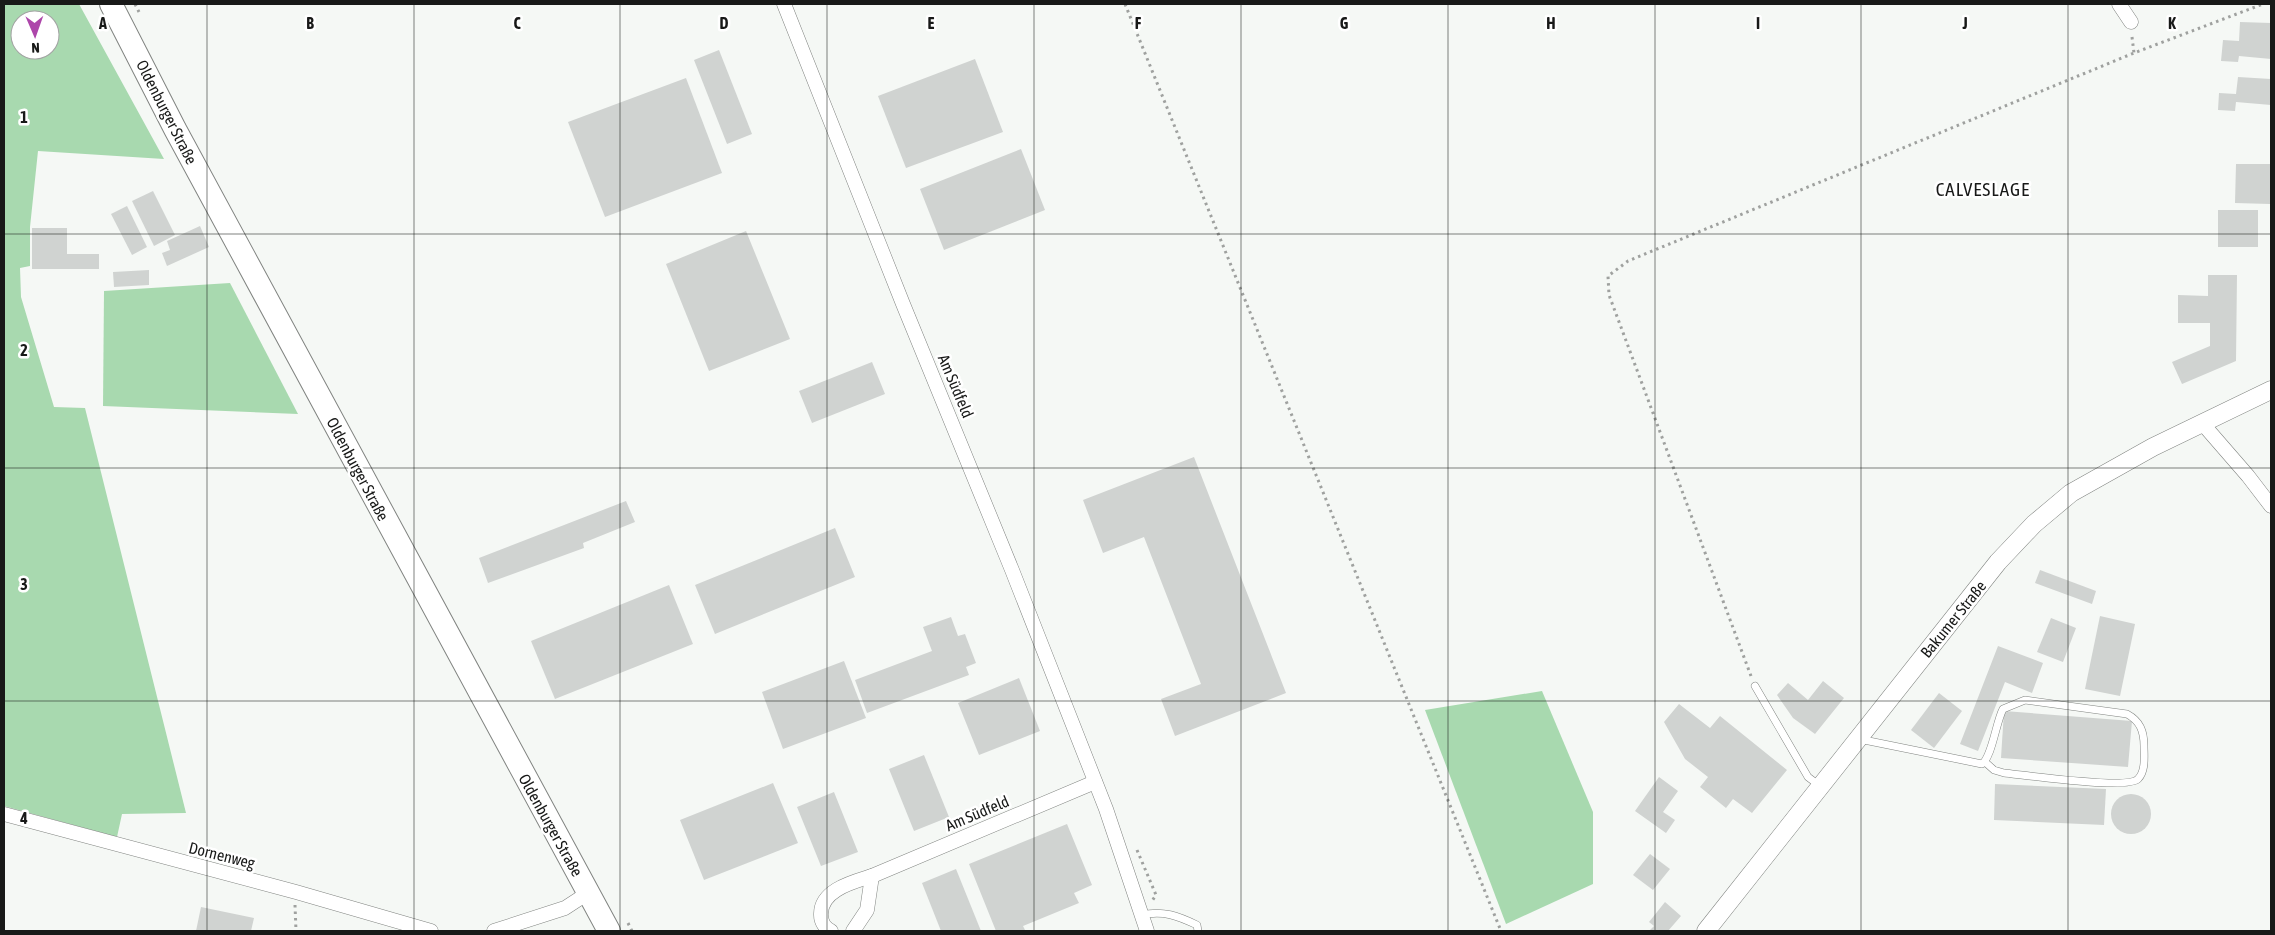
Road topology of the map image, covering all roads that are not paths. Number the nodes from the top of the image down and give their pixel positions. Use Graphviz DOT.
graph roads {
  1 [pos="112,4"];
  2 [pos="784,4"];
  3 [pos="2119,4"];
  4 [pos="2131,22"];
  5 [pos="2271,390"];
  6 [pos="2202,422"];
  7 [pos="2271,506"];
  8 [pos="1754,686"];
  9 [pos="1857,738"];
  10 [pos="1985,762"];
  11 [pos="1095,782"];
  12 [pos="1820,786"];
  13 [pos="4,814"];
  14 [pos="872,876"];
  15 [pos="588,893"];
  16 [pos="1142,915"];
  17 [pos="431,931"];
  18 [pos="494,931"];
  19 [pos="609,931"];
  20 [pos="831,931"];
  21 [pos="853,931"];
  22 [pos="1147,931"];
  23 [pos="1198,931"];
  24 [pos="1706,931"];
  1 -- 15 [label="main road, Oldenburger Straße"];
  2 -- 11 [label="street, Am Südfeld"];
  3 -- 4 [label="street"];
  5 -- 6 [label="street, Bakumer Straße"];
  6 -- 7 [label="street"];
  6 -- 9 [label="street, Bakumer Straße"];
  8 -- 12 [label="lane"];
  9 -- 10 [label="lane"];
  9 -- 12 [label="street, Bakumer Straße"];
  10 -- 10 [label="lane"];
  11 -- 14 [label="street, Am Südfeld"];
  11 -- 16 [label="street, Am Südfeld"];
  12 -- 24 [label="street, Bakumer Straße"];
  13 -- 17 [label="street, Dornenweg"];
  14 -- 20 [label="street, Am Südfeld"];
  14 -- 21 [label="street"];
  15 -- 18 [label="street"];
  15 -- 19 [label="main road, Oldenburger Straße"];
  16 -- 22 [label="street, Am Südfeld"];
  16 -- 23 [label="lane"];
}
